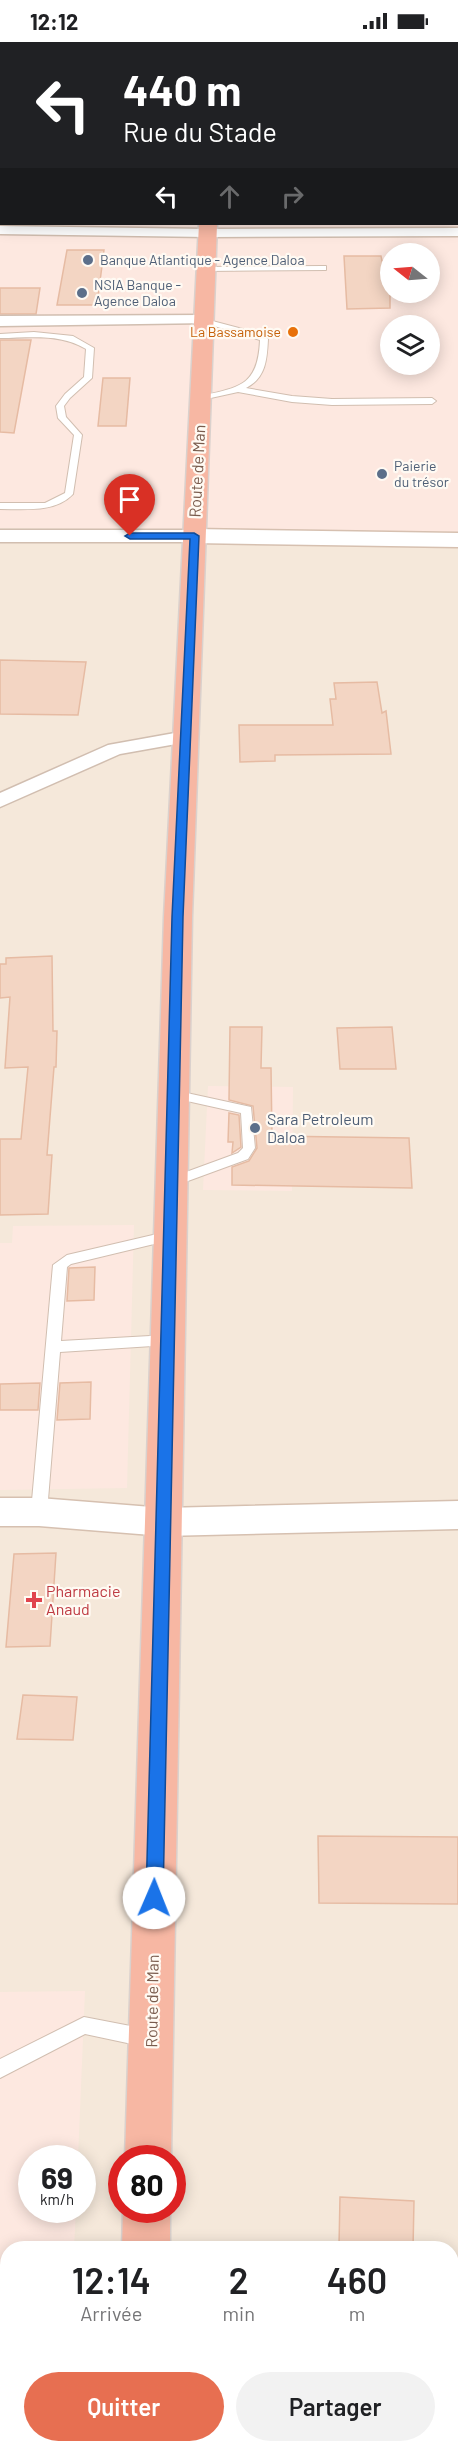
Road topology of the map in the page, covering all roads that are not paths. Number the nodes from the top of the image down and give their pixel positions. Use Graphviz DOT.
graph roads {
  1 [pos="208,228"];
  2 [pos="0,230"];
  3 [pos="458,232"];
  4 [pos="323,268"];
  5 [pos="206,269"];
  6 [pos="204,320"];
  7 [pos="0,321"];
  8 [pos="0,336"];
  9 [pos="240,390"];
  10 [pos="200,399"];
  11 [pos="432,402"];
  12 [pos="0,506"];
  13 [pos="0,536"];
  14 [pos="194,536"];
  15 [pos="458,540"];
  16 [pos="186,737"];
  17 [pos="0,801"];
  18 [pos="173,1094"];
  19 [pos="171,1182"];
  20 [pos="170,1236"];
  21 [pos="168,1340"];
  22 [pos="54,1347"];
  23 [pos="0,1512"];
  24 [pos="39,1512"];
  25 [pos="458,1515"];
  26 [pos="164,1521"];
  27 [pos="151,2038"];
  28 [pos="0,2069"];
  29 [pos="148,2145"];
  30 [pos="147,2223"];
  31 [pos="146,2241"];
  1 -- 2 [label="street"];
  1 -- 3 [label="street"];
  1 -- 5 [label="highway, Route de Man"];
  4 -- 5 [label="lane"];
  5 -- 6 [label="highway, Route de Man"];
  6 -- 7 [label="street"];
  6 -- 9 [label="lane"];
  6 -- 10 [label="highway, Route de Man"];
  8 -- 12 [label="lane"];
  9 -- 10 [label="lane"];
  9 -- 11 [label="lane"];
  10 -- 14 [label="highway, Route de Man"];
  13 -- 14 [label="street"];
  14 -- 15 [label="street"];
  14 -- 16 [label="highway, Route de Man"];
  16 -- 17 [label="street"];
  16 -- 18 [label="highway, Route de Man"];
  18 -- 19 [label="highway, Route de Man"];
  18 -- 19 [label="lane"];
  19 -- 20 [label="highway, Route de Man"];
  20 -- 21 [label="highway, Route de Man"];
  20 -- 22 [label="lane"];
  21 -- 22 [label="lane"];
  21 -- 26 [label="highway, Route de Man"];
  22 -- 24 [label="lane"];
  23 -- 24 [label="street"];
  24 -- 26 [label="street"];
  25 -- 26 [label="street"];
  26 -- 27 [label="highway, Route de Man"];
  27 -- 28 [label="lane"];
  27 -- 29 [label="highway, Route de Man"];
  30 -- 31 [label="highway"];
}
